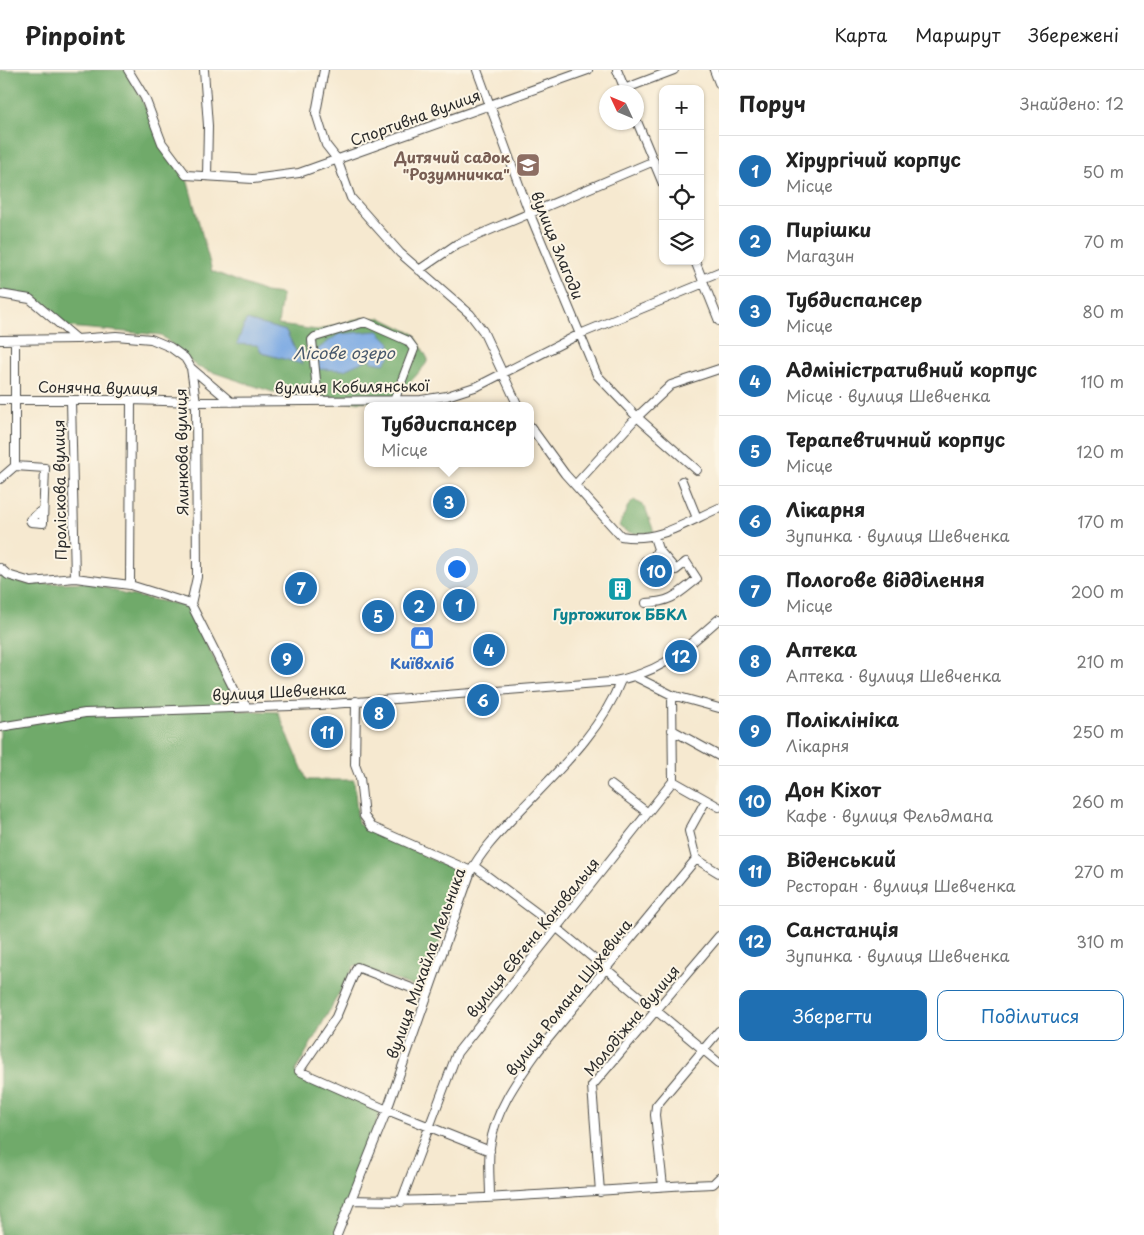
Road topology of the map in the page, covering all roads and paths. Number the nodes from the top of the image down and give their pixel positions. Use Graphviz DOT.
graph roads {
  1 [pos="128,70"];
  2 [pos="204,70"];
  3 [pos="324,70"];
  4 [pos="477,70"];
  5 [pos="588,70"];
  6 [pos="617,70"];
  7 [pos="674,70"];
  8 [pos="714,70"];
  9 [pos="719,83"];
  10 [pos="623,85"];
  11 [pos="639,85"];
  12 [pos="490,104"];
  13 [pos="641,130"];
  14 [pos="338,159"];
  15 [pos="654,161"];
  16 [pos="659,175"];
  17 [pos="207,176"];
  18 [pos="529,212"];
  19 [pos="697,265"];
  20 [pos="419,270"];
  21 [pos="719,272"];
  22 [pos="703,281"];
  23 [pos="0,294"];
  24 [pos="719,321"];
  25 [pos="580,334"];
  26 [pos="77,339"];
  27 [pos="0,340"];
  28 [pos="15,340"];
  29 [pos="191,368"];
  30 [pos="719,369"];
  31 [pos="503,372"];
  32 [pos="0,400"];
  33 [pos="16,400"];
  34 [pos="71,400"];
  35 [pos="131,400"];
  36 [pos="318,401"];
  37 [pos="394,401"];
  38 [pos="196,402"];
  39 [pos="231,402"];
  40 [pos="516,402"];
  41 [pos="637,417"];
  42 [pos="534,431"];
  43 [pos="15,466"];
  44 [pos="697,470"];
  45 [pos="0,479"];
  46 [pos="682,481"];
  47 [pos="576,484"];
  48 [pos="719,508"];
  49 [pos="43,509"];
  50 [pos="697,518"];
  51 [pos="654,537"];
  52 [pos="658,549"];
  53 [pos="644,567"];
  54 [pos="0,568"];
  55 [pos="75,578"];
  56 [pos="130,585"];
  57 [pos="646,603"];
  58 [pos="191,604"];
  59 [pos="719,618"];
  60 [pos="636,677"];
  61 [pos="621,680"];
  62 [pos="672,695"];
  63 [pos="356,701"];
  64 [pos="245,707"];
  65 [pos="719,708"];
  66 [pos="0,727"];
  67 [pos="672,730"];
  68 [pos="719,756"];
  69 [pos="673,781"];
  70 [pos="611,785"];
  71 [pos="706,800"];
  72 [pos="719,807"];
  73 [pos="648,813"];
  74 [pos="696,859"];
  75 [pos="472,869"];
  76 [pos="719,873"];
  77 [pos="557,928"];
  78 [pos="719,936"];
  79 [pos="606,969"];
  80 [pos="427,994"];
  81 [pos="658,1012"];
  82 [pos="719,1031"];
  83 [pos="703,1050"];
  84 [pos="719,1063"];
  85 [pos="387,1110"];
  86 [pos="429,1127"];
  87 [pos="490,1151"];
  88 [pos="716,1181"];
  89 [pos="663,1186"];
  90 [pos="600,1192"];
  91 [pos="490,1197"];
  92 [pos="350,1200"];
  93 [pos="401,1202"];
  94 [pos="337,1235"];
  1 -- 17 [label="street, Спортивна вулиця"];
  2 -- 17 [label="street"];
  3 -- 14 [label="street"];
  4 -- 12 [label="street, вулиця Злагоди"];
  5 -- 12 [label="street, Спортивна вулиця"];
  6 -- 10 [label="street"];
  7 -- 11 [label="street"];
  8 -- 9 [label="street"];
  12 -- 14 [label="street, Спортивна вулиця"];
  12 -- 18 [label="street, вулиця Злагоди"];
  13 -- 15 [label="street"];
  14 -- 17 [label="street, Спортивна вулиця"];
  14 -- 20 [label="street"];
  15 -- 16 [label="street"];
  15 -- 18 [label="street"];
  18 -- 20 [label="street"];
  18 -- 25 [label="street, вулиця Злагоди"];
  19 -- 22 [label="street"];
  20 -- 31 [label="street"];
  21 -- 22 [label="street, вулиця Кобилянської"];
  22 -- 24 [label="street"];
  22 -- 25 [label="street, вулиця Кобилянської"];
  23 -- 26 [label="street"];
  25 -- 31 [label="street, вулиця Кобилянської"];
  25 -- 41 [label="street, вулиця Злагоди"];
  26 -- 28 [label="street, Ялинкова вулиця"];
  26 -- 29 [label="street, Ялинкова вулиця"];
  27 -- 28 [label="street, Ялинкова вулиця"];
  28 -- 33 [label="street"];
  29 -- 38 [label="street, Ялинкова вулиця"];
  29 -- 39 [label="street"];
  30 -- 41 [label="street"];
  31 -- 37 [label="street, вулиця Кобилянської"];
  31 -- 40 [label="street"];
  32 -- 33 [label="street, Сонячна вулиця"];
  33 -- 34 [label="street, Сонячна вулиця"];
  33 -- 43 [label="street"];
  34 -- 35 [label="street, Сонячна вулиця"];
  34 -- 55 [label="street, Проліскова вулиця"];
  35 -- 38 [label="street, Сонячна вулиця"];
  35 -- 56 [label="street"];
  36 -- 37 [label="street, вулиця Кобилянської"];
  36 -- 37 [label="street"];
  36 -- 39 [label="street, вулиця Кобилянської"];
  38 -- 39 [label="street, вулиця Кобилянської"];
  38 -- 58 [label="street, Ялинкова вулиця"];
  41 -- 44 [label="street, вулиця Злагоди"];
  41 -- 47 [label="street"];
  42 -- 47 [label="street"];
  43 -- 45 [label="street"];
  43 -- 49 [label="street"];
  46 -- 50 [label="street"];
  47 -- 51 [label="street"];
  48 -- 50 [label="street"];
  50 -- 51 [label="street"];
  51 -- 52 [label="street"];
  52 -- 53 [label="street"];
  52 -- 57 [label="street"];
  54 -- 55 [label="street"];
  55 -- 56 [label="street"];
  56 -- 58 [label="street"];
  58 -- 64 [label="street"];
  59 -- 60 [label="street, вулиця Шевченка"];
  60 -- 61 [label="street, вулиця Шевченка"];
  60 -- 62 [label="street"];
  61 -- 63 [label="street, вулиця Шевченка"];
  61 -- 75 [label="street, вулиця Михайла Мельника"];
  62 -- 65 [label="street"];
  62 -- 67 [label="street"];
  63 -- 64 [label="street, вулиця Шевченка"];
  63 -- 75 [label="street"];
  64 -- 66 [label="street, вулиця Шевченка"];
  67 -- 68 [label="street"];
  67 -- 69 [label="street"];
  69 -- 71 [label="street"];
  69 -- 73 [label="street, вулиця Євгена Коновальця"];
  70 -- 73 [label="street"];
  71 -- 72 [label="street"];
  71 -- 74 [label="street"];
  73 -- 77 [label="street, вулиця Євгена Коновальця"];
  74 -- 76 [label="street"];
  74 -- 79 [label="street, вулиця Романа Шухевича"];
  75 -- 77 [label="street"];
  75 -- 80 [label="street, вулиця Михайла Мельника"];
  77 -- 79 [label="street"];
  77 -- 86 [label="street, вулиця Євгена Коновальця"];
  78 -- 81 [label="street, Молодіжна вулиця"];
  79 -- 81 [label="street"];
  79 -- 87 [label="street, вулиця Романа Шухевича"];
  80 -- 85 [label="street, вулиця Михайла Мельника"];
  80 -- 85 [label="street"];
  81 -- 83 [label="street"];
  81 -- 90 [label="street, Молодіжна вулиця"];
  82 -- 83 [label="street"];
  83 -- 84 [label="street"];
  83 -- 89 [label="street"];
  85 -- 86 [label="street"];
  85 -- 92 [label="street, вулиця Михайла Мельника"];
  86 -- 87 [label="street"];
  86 -- 93 [label="street, вулиця Євгена Коновальця"];
  87 -- 91 [label="street, вулиця Романа Шухевича"];
  88 -- 89 [label="street"];
  89 -- 90 [label="street"];
  90 -- 91 [label="street"];
  91 -- 93 [label="street"];
  92 -- 93 [label="street"];
  92 -- 94 [label="street, вулиця Михайла Мельника"];
}
